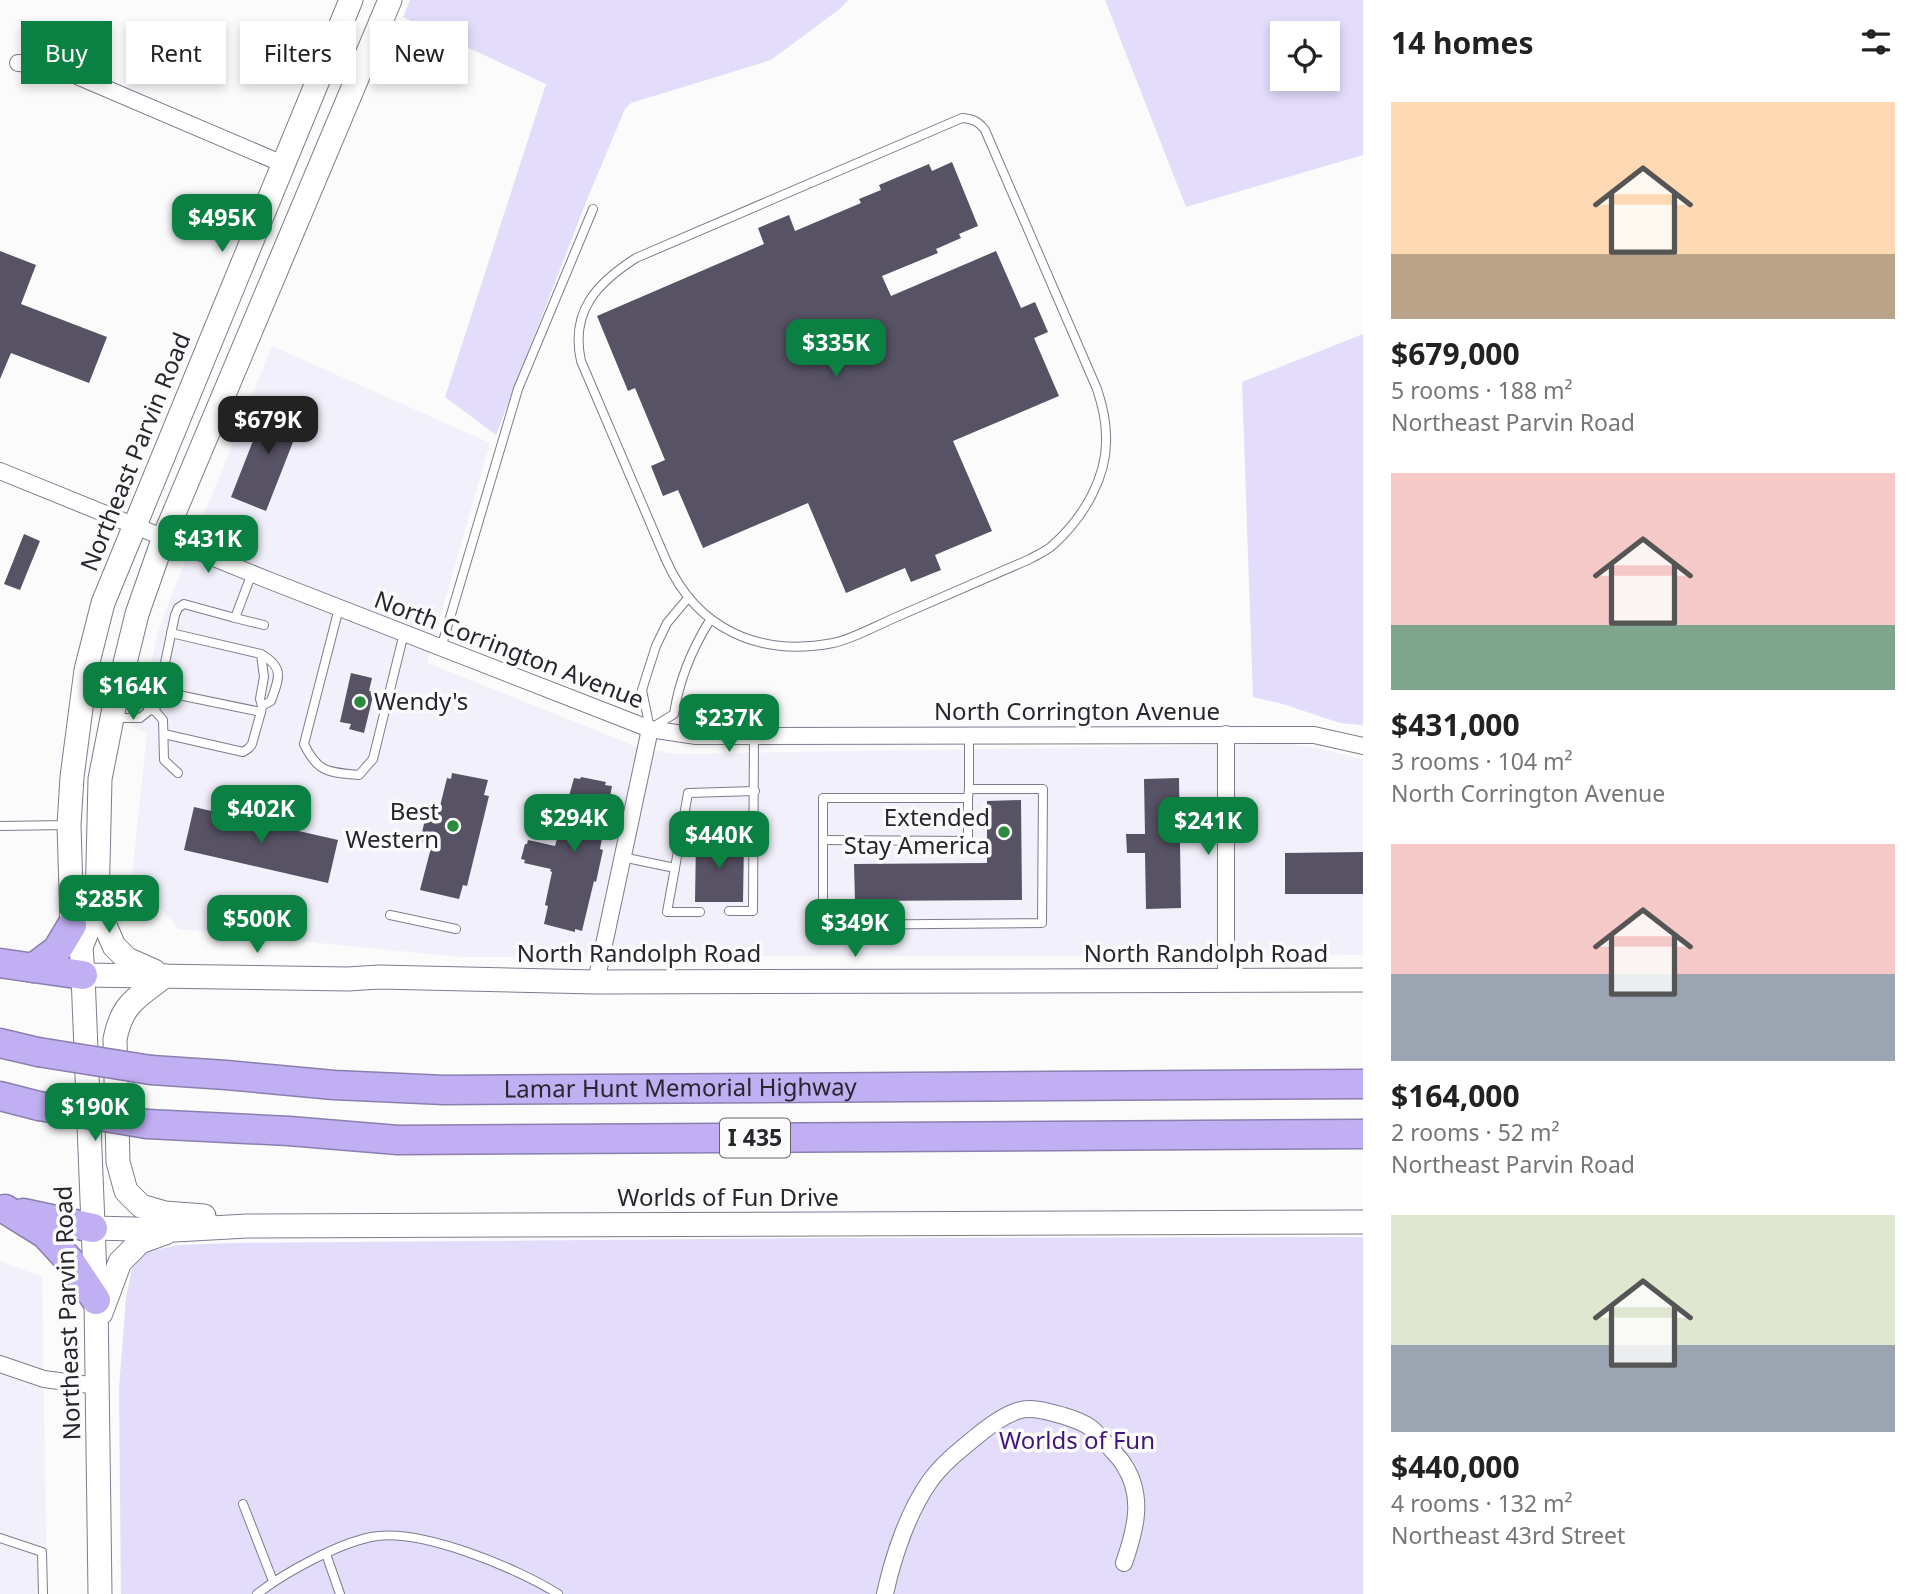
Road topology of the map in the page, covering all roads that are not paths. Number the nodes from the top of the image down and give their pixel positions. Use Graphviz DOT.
graph roads {
  1 [pos="351,0"];
  2 [pos="390,0"];
  3 [pos="18,63"];
  4 [pos="294,137"];
  5 [pos="326,150"];
  6 [pos="283,164"];
  7 [pos="593,208"];
  8 [pos="0,471"];
  9 [pos="134,525"];
  10 [pos="164,537"];
  11 [pos="253,573"];
  12 [pos="688,598"];
  13 [pos="339,608"];
  14 [pos="235,618"];
  15 [pos="710,620"];
  16 [pos="264,625"];
  17 [pos="171,633"];
  18 [pos="404,633"];
  19 [pos="440,648"];
  20 [pos="261,654"];
  21 [pos="119,688"];
  22 [pos="159,691"];
  23 [pos="261,709"];
  24 [pos="153,710"];
  25 [pos="112,718"];
  26 [pos="650,729"];
  27 [pos="164,734"];
  28 [pos="1226,734"];
  29 [pos="754,736"];
  30 [pos="969,736"];
  31 [pos="1363,746"];
  32 [pos="178,773"];
  33 [pos="755,791"];
  34 [pos="968,794"];
  35 [pos="69,825"];
  36 [pos="0,826"];
  37 [pos="823,839"];
  38 [pos="622,858"];
  39 [pos="675,869"];
  40 [pos="97,907"];
  41 [pos="729,911"];
  42 [pos="700,912"];
  43 [pos="390,915"];
  44 [pos="456,929"];
  45 [pos="76,936"];
  46 [pos="0,964"];
  47 [pos="33,968"];
  48 [pos="83,975"];
  49 [pos="165,976"];
  50 [pos="1226,980"];
  51 [pos="1363,980"];
  52 [pos="596,982"];
  53 [pos="0,1043"];
  54 [pos="1363,1084"];
  55 [pos="0,1096"];
  56 [pos="1363,1134"];
  57 [pos="2,1209"];
  58 [pos="1363,1222"];
  59 [pos="247,1226"];
  60 [pos="93,1228"];
  61 [pos="175,1230"];
  62 [pos="96,1313"];
  63 [pos="0,1364"];
  64 [pos="97,1386"];
  65 [pos="243,1504"];
  66 [pos="0,1538"];
  67 [pos="326,1554"];
  68 [pos="1124,1563"];
  69 [pos="273,1581"];
  70 [pos="43,1594"];
  71 [pos="100,1594"];
  72 [pos="258,1594"];
  73 [pos="340,1594"];
  74 [pos="558,1594"];
  75 [pos="885,1594"];
  1 -- 4 [label="main road, Northeast Parvin Road"];
  2 -- 5 [label="main road, Northeast Parvin Road"];
  3 -- 6 [label="street"];
  4 -- 5 [label="main road"];
  4 -- 6 [label="main road, Northeast Parvin Road"];
  5 -- 10 [label="main road, Northeast Parvin Road"];
  6 -- 9 [label="main road, Northeast Parvin Road"];
  7 -- 19 [label="lane"];
  8 -- 9 [label="street, North Corrington Avenue"];
  9 -- 10 [label="street, North Corrington Avenue"];
  9 -- 35 [label="main road, Northeast Parvin Road"];
  10 -- 11 [label="street, North Corrington Avenue"];
  10 -- 21 [label="main road, Northeast Parvin Road"];
  11 -- 13 [label="street, North Corrington Avenue"];
  11 -- 14 [label="lane"];
  12 -- 15 [label="lane"];
  12 -- 15 [label="lane"];
  12 -- 26 [label="lane"];
  13 -- 18 [label="street, North Corrington Avenue"];
  13 -- 18 [label="lane"];
  14 -- 16 [label="lane"];
  14 -- 17 [label="lane"];
  15 -- 26 [label="lane"];
  17 -- 20 [label="lane"];
  17 -- 22 [label="lane"];
  18 -- 19 [label="street, North Corrington Avenue"];
  19 -- 26 [label="street, North Corrington Avenue"];
  20 -- 23 [label="lane"];
  20 -- 23 [label="lane"];
  21 -- 24 [label="lane"];
  21 -- 25 [label="main road, Northeast Parvin Road"];
  22 -- 23 [label="lane"];
  22 -- 24 [label="lane"];
  23 -- 27 [label="lane"];
  24 -- 25 [label="lane"];
  24 -- 27 [label="lane"];
  25 -- 40 [label="main road, Northeast Parvin Road"];
  26 -- 29 [label="street, North Corrington Avenue"];
  26 -- 38 [label="street"];
  27 -- 32 [label="lane"];
  28 -- 30 [label="street, North Corrington Avenue"];
  28 -- 31 [label="street, North Corrington Avenue"];
  28 -- 50 [label="street"];
  29 -- 30 [label="street, North Corrington Avenue"];
  29 -- 33 [label="lane"];
  30 -- 34 [label="lane"];
  33 -- 39 [label="lane"];
  33 -- 41 [label="lane"];
  34 -- 37 [label="lane"];
  34 -- 37 [label="lane"];
  34 -- 37 [label="lane"];
  35 -- 36 [label="lane"];
  35 -- 45 [label="main road, Northeast Parvin Road"];
  38 -- 39 [label="lane"];
  38 -- 52 [label="street"];
  39 -- 42 [label="lane"];
  40 -- 45 [label="main road, Northeast Parvin Road"];
  40 -- 49 [label="main road"];
  43 -- 44 [label="lane"];
  45 -- 47 [label="highway"];
  45 -- 48 [label="main road, Northeast Parvin Road"];
  46 -- 47 [label="highway"];
  47 -- 48 [label="highway"];
  48 -- 49 [label="main road, North Randolph Road"];
  48 -- 60 [label="main road, Northeast Parvin Road"];
  49 -- 52 [label="main road, North Randolph Road"];
  49 -- 59 [label="main road"];
  50 -- 51 [label="main road, North Randolph Road"];
  50 -- 52 [label="main road, North Randolph Road"];
  53 -- 54 [label="highway, Lamar Hunt Memorial Highway / I 435, bridge"];
  55 -- 56 [label="highway, Lamar Hunt Memorial Highway / I 435, bridge"];
  57 -- 60 [label="highway"];
  57 -- 62 [label="highway"];
  58 -- 59 [label="main road, Worlds of Fun Drive"];
  59 -- 61 [label="main road, Worlds of Fun Drive"];
  60 -- 61 [label="main road, Worlds of Fun Drive"];
  60 -- 62 [label="main road, Northeast Parvin Road"];
  61 -- 62 [label="main road"];
  62 -- 64 [label="main road, Northeast Parvin Road"];
  63 -- 64 [label="street"];
  64 -- 71 [label="main road, Northeast Parvin Road"];
  65 -- 69 [label="lane"];
  66 -- 70 [label="lane"];
  67 -- 69 [label="lane"];
  67 -- 73 [label="lane"];
  67 -- 74 [label="lane"];
  68 -- 75 [label="street"];
  69 -- 72 [label="lane"];
}
